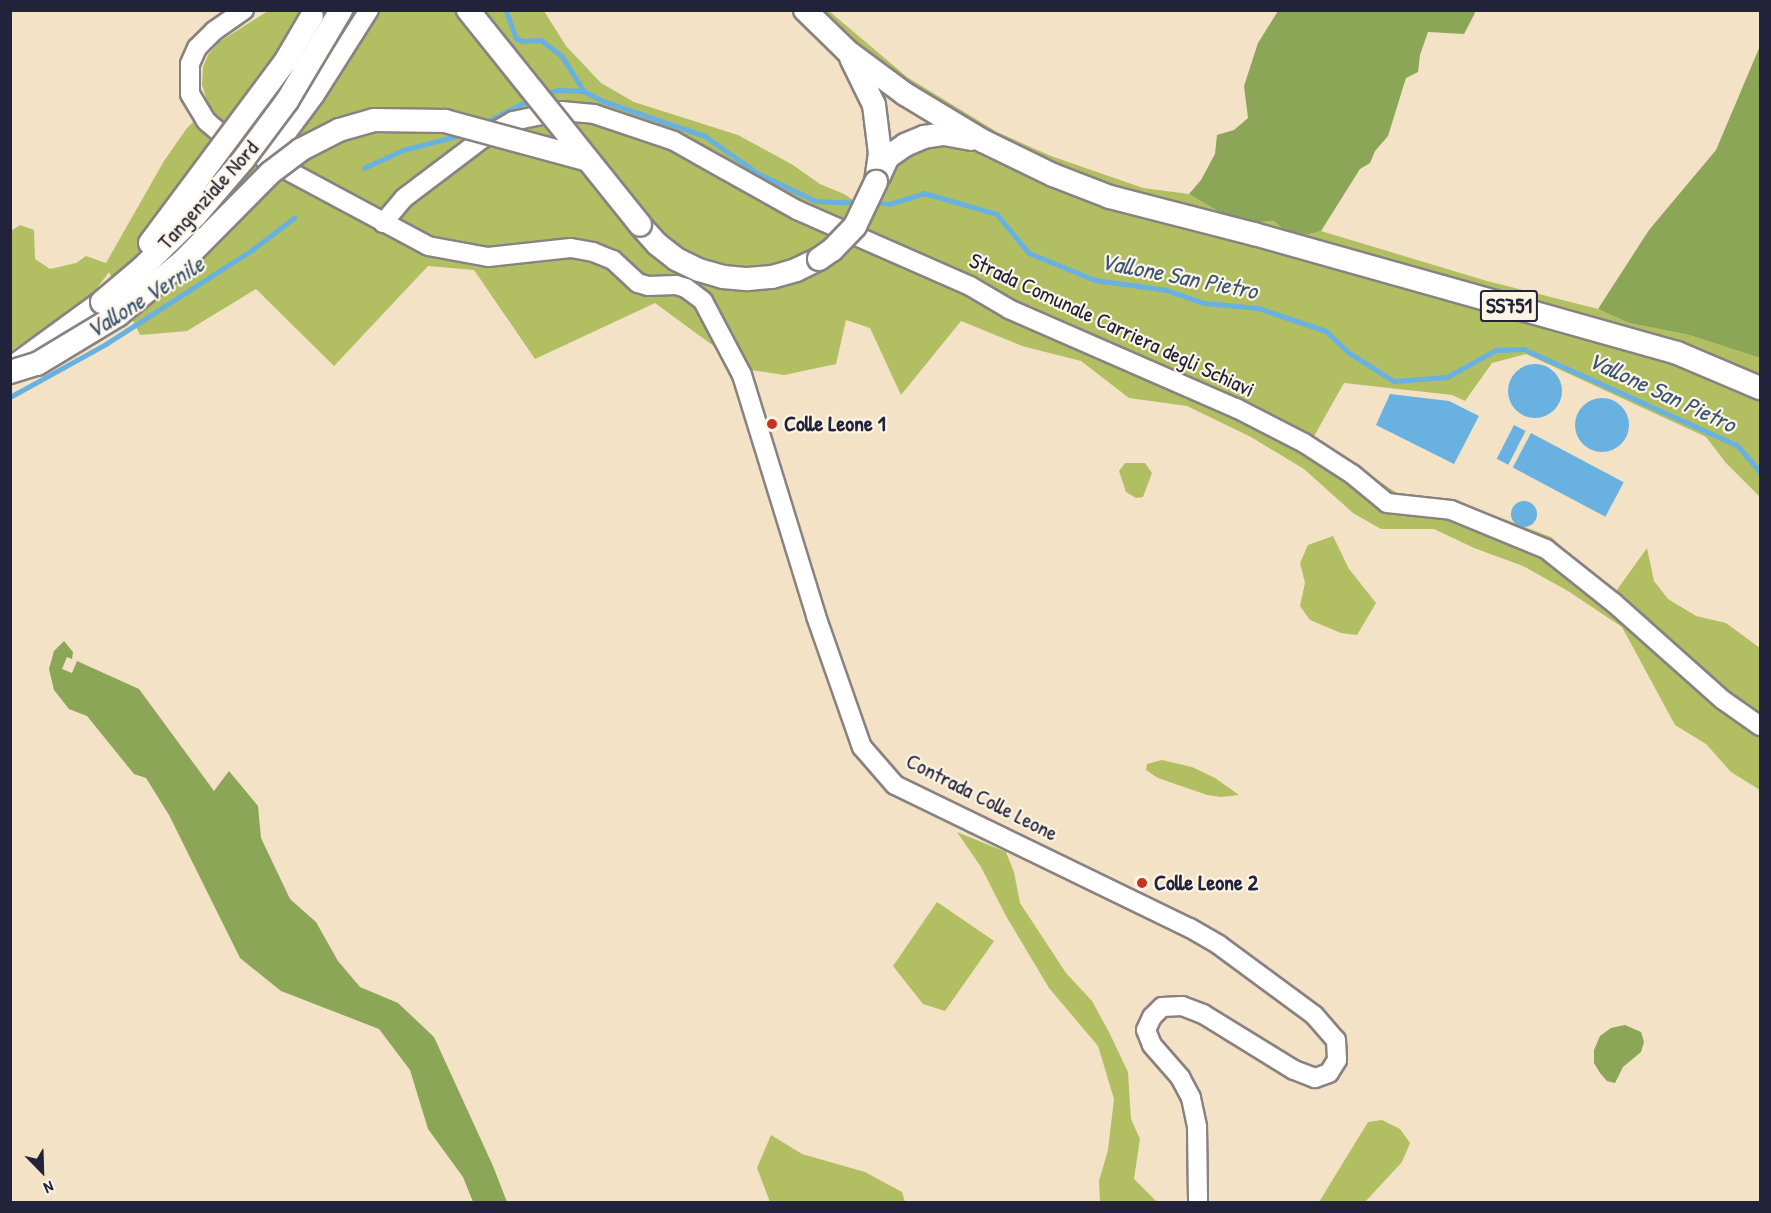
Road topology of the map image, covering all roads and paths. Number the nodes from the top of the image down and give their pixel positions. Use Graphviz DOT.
graph roads {
  1 [pos="243,10"];
  2 [pos="341,10"];
  3 [pos="468,10"];
  4 [pos="805,10"];
  5 [pos="369,11"];
  6 [pos="314,13"];
  7 [pos="847,51"];
  8 [pos="983,141"];
  9 [pos="585,159"];
  10 [pos="266,161"];
  11 [pos="876,182"];
  12 [pos="383,223"];
  13 [pos="102,302"];
  14 [pos="10,371"];
  15 [pos="1761,388"];
  16 [pos="1761,726"];
  17 [pos="1198,1203"];
  1 -- 10 [label="street, Contrada Colle Leone"];
  2 -- 13 [label="main road, Tangenziale Nord, bridge"];
  3 -- 9 [label="main road, bridge"];
  4 -- 7 [label="main road"];
  5 -- 10 [label="street"];
  6 -- 13 [label="main road, bridge"];
  7 -- 8 [label="main road"];
  7 -- 11 [label="main road"];
  8 -- 11 [label="main road"];
  8 -- 15 [label="main road, SS751"];
  9 -- 11 [label="main road, bridge"];
  9 -- 14 [label="main road, bridge"];
  10 -- 12 [label="street, Contrada Colle Leone"];
  12 -- 16 [label="street, Strada Comunale Carriera degli Schiavi"];
  12 -- 17 [label="street, Contrada Colle Leone"];
  13 -- 14 [label="main road, Tangenziale Nord"];
}
